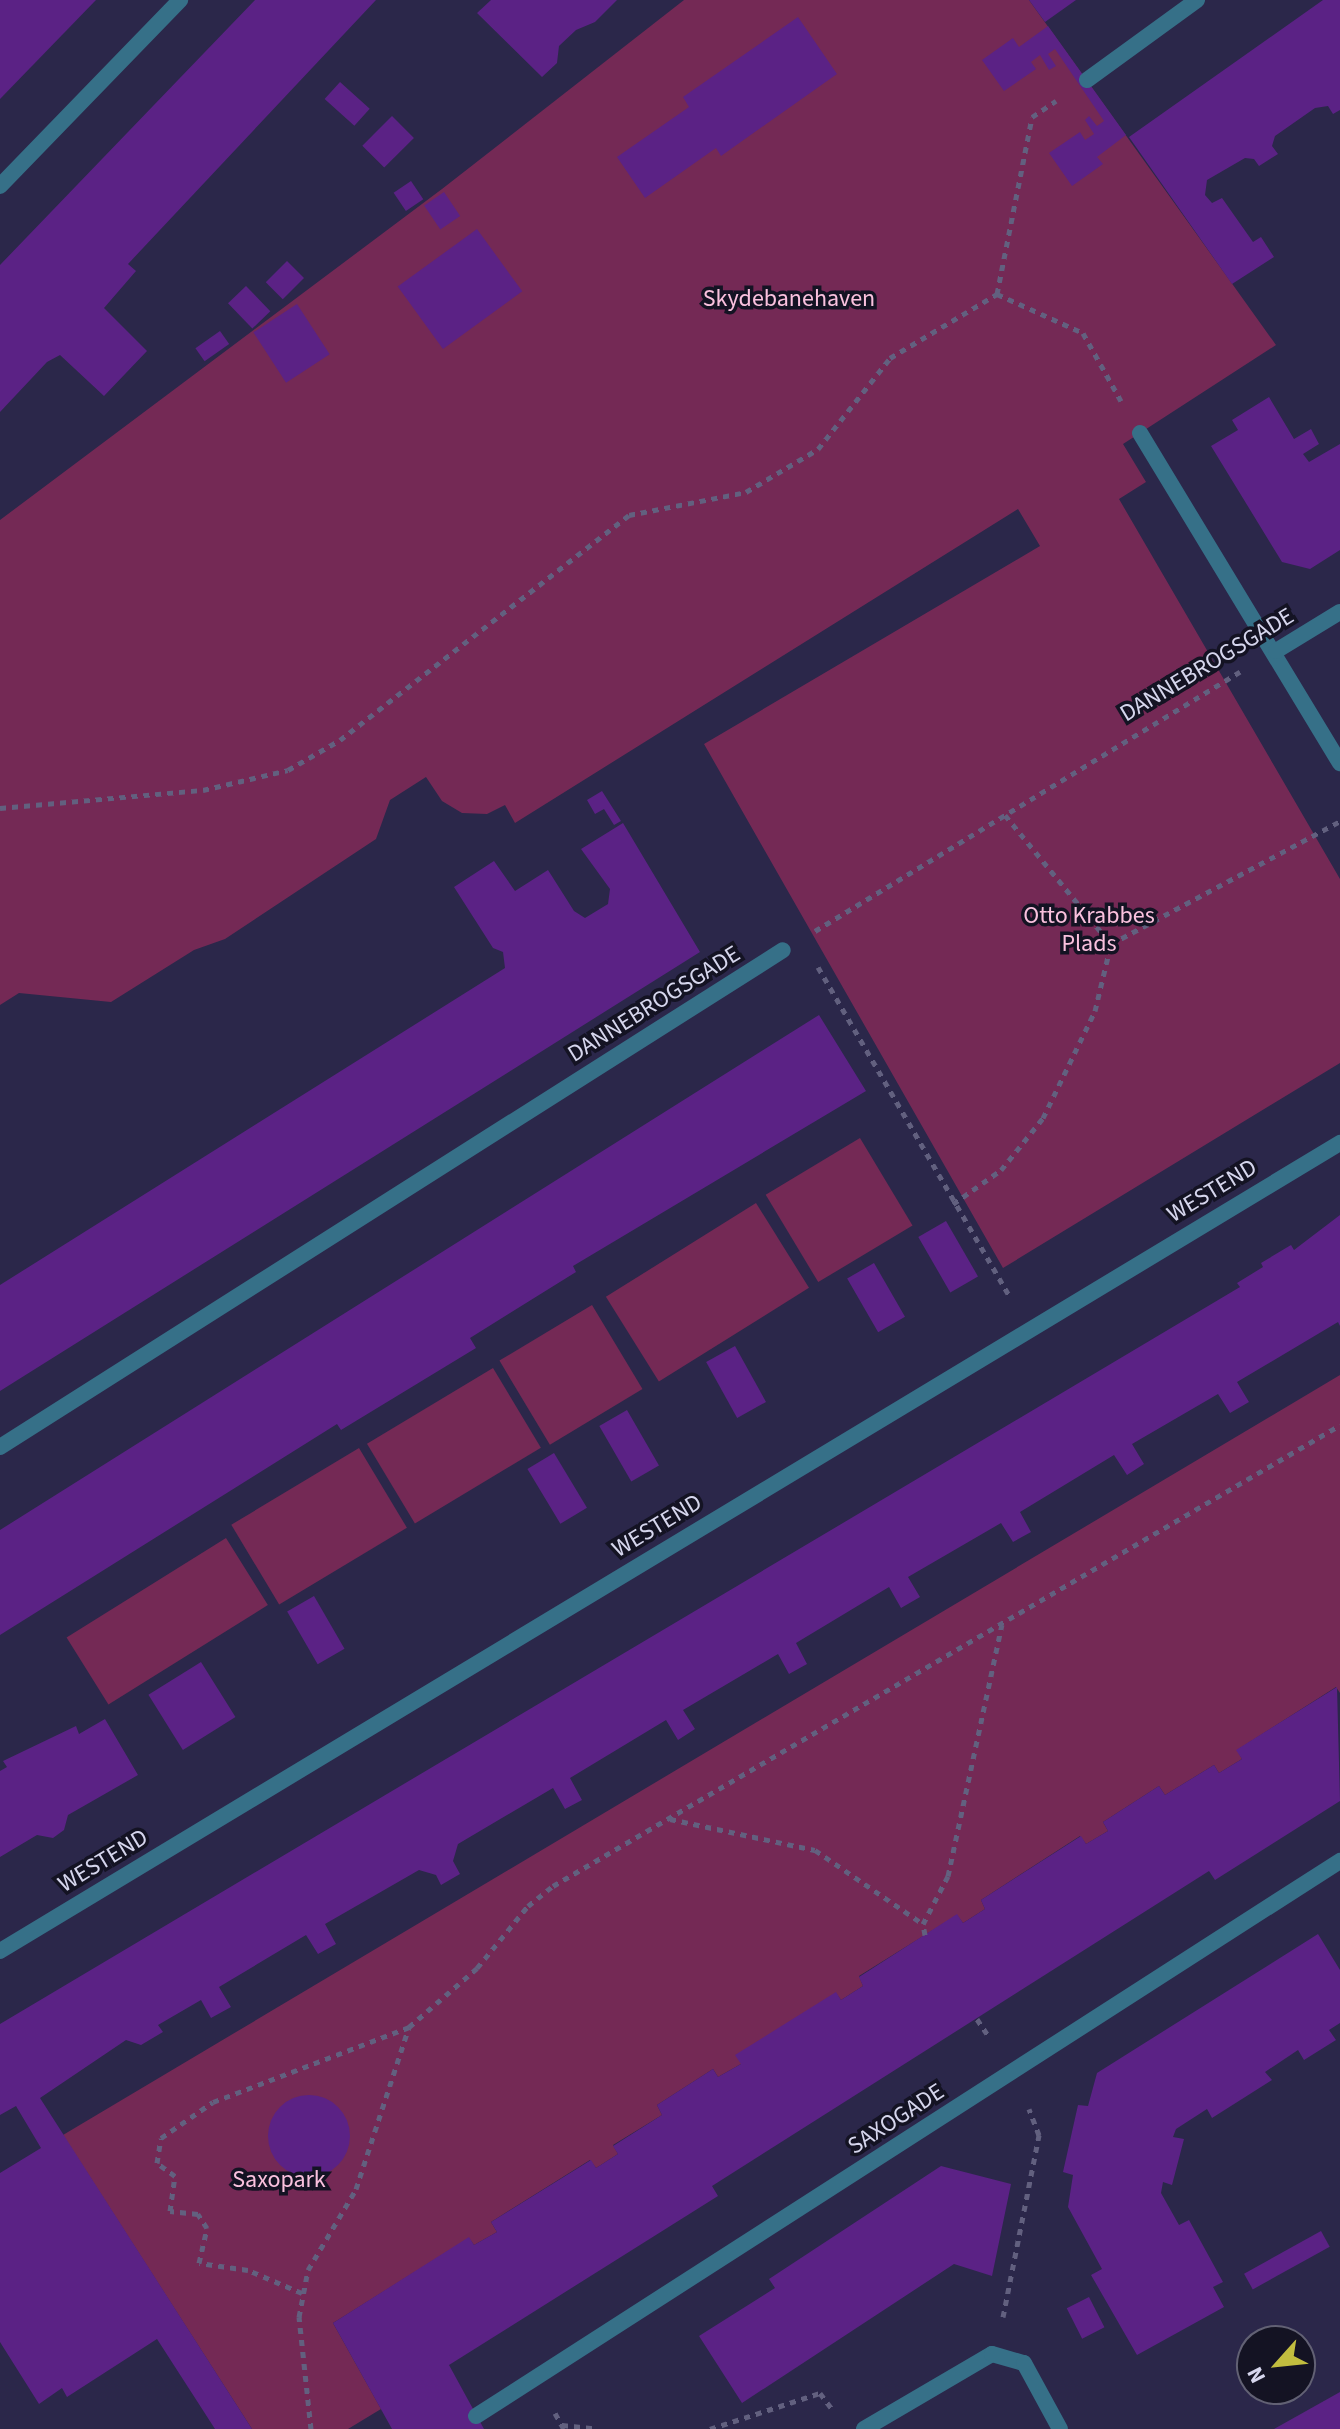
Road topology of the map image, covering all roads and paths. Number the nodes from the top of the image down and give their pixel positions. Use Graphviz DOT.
graph roads {
  1 [pos="180,0"];
  2 [pos="1197,0"];
  3 [pos="1087,80"];
  4 [pos="1068,93"];
  5 [pos="0,186"];
  6 [pos="997,294"];
  7 [pos="1140,433"];
  8 [pos="1340,612"];
  9 [pos="1276,651"];
  10 [pos="1340,763"];
  11 [pos="0,808"];
  12 [pos="1005,815"];
  13 [pos="1340,821"];
  14 [pos="801,939"];
  15 [pos="1111,944"];
  16 [pos="783,950"];
  17 [pos="1340,1143"];
  18 [pos="953,1204"];
  19 [pos="1029,1329"];
  20 [pos="1340,1425"];
  21 [pos="0,1447"];
  22 [pos="1002,1624"];
  23 [pos="670,1819"];
  24 [pos="1340,1861"];
  25 [pos="923,1924"];
  26 [pos="925,1935"];
  27 [pos="0,1951"];
  28 [pos="977,2019"];
  29 [pos="409,2027"];
  30 [pos="1015,2071"];
  31 [pos="302,2293"];
  32 [pos="992,2354"];
  33 [pos="476,2416"];
  34 [pos="838,2417"];
  35 [pos="562,2425"];
  36 [pos="311,2429"];
  37 [pos="598,2429"];
  38 [pos="710,2429"];
  39 [pos="864,2429"];
  40 [pos="1060,2429"];
  1 -- 5 [label="street"];
  2 -- 3 [label="street"];
  4 -- 6 [label="path"];
  6 -- 7 [label="path"];
  6 -- 11 [label="path"];
  7 -- 9 [label="street"];
  8 -- 9 [label="street, DANNEBROGSGADE"];
  9 -- 10 [label="street"];
  9 -- 12 [label="path, DANNEBROGSGADE"];
  12 -- 14 [label="path, DANNEBROGSGADE"];
  12 -- 15 [label="path"];
  13 -- 15 [label="path"];
  14 -- 16 [label="path, DANNEBROGSGADE"];
  14 -- 18 [label="path"];
  15 -- 18 [label="path"];
  16 -- 21 [label="street, DANNEBROGSGADE"];
  17 -- 19 [label="street, WESTEND"];
  18 -- 19 [label="path"];
  19 -- 27 [label="street, WESTEND"];
  20 -- 22 [label="path"];
  22 -- 23 [label="path"];
  22 -- 25 [label="path"];
  23 -- 25 [label="path"];
  23 -- 29 [label="path"];
  24 -- 30 [label="street, SAXOGADE"];
  25 -- 26 [label="path"];
  28 -- 30 [label="path"];
  29 -- 31 [label="path"];
  29 -- 31 [label="path"];
  30 -- 32 [label="path"];
  30 -- 33 [label="street, SAXOGADE"];
  31 -- 36 [label="path"];
  32 -- 39 [label="street"];
  32 -- 40 [label="street"];
  34 -- 38 [label="path"];
  35 -- 37 [label="path"];
}
